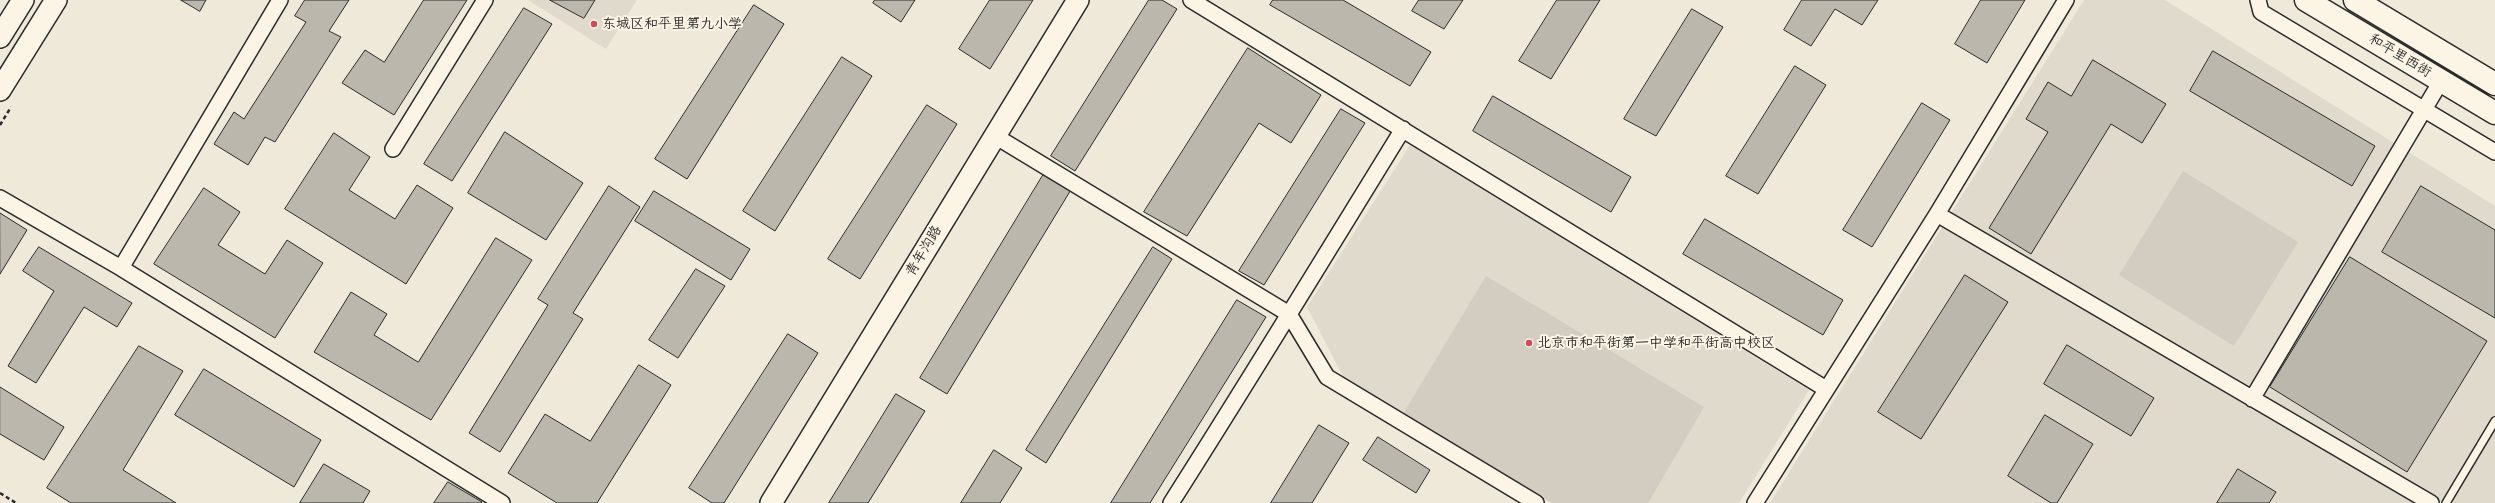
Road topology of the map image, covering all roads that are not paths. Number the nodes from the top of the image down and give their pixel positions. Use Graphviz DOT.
graph roads {
  1 [pos="23,0"];
  2 [pos="56,0"];
  3 [pos="280,0"];
  4 [pos="485,0"];
  5 [pos="1078,0"];
  6 [pos="1191,0"];
  7 [pos="2066,0"];
  8 [pos="2258,0"];
  9 [pos="2306,0"];
  10 [pos="2355,0"];
  11 [pos="0,37"];
  12 [pos="2441,81"];
  13 [pos="2495,84"];
  14 [pos="0,90"];
  15 [pos="2495,113"];
  16 [pos="1403,129"];
  17 [pos="995,136"];
  18 [pos="394,149"];
  19 [pos="2495,152"];
  20 [pos="0,198"];
  21 [pos="1937,214"];
  22 [pos="121,268"];
  23 [pos="1289,314"];
  24 [pos="1826,389"];
  25 [pos="2252,399"];
  26 [pos="2495,421"];
  27 [pos="502,503"];
  28 [pos="771,503"];
  29 [pos="1171,503"];
  30 [pos="1536,503"];
  31 [pos="1755,503"];
  32 [pos="2431,503"];
  33 [pos="2446,503"];
  1 -- 11 [label="street"];
  2 -- 14 [label="street"];
  3 -- 22 [label="street"];
  4 -- 18 [label="street"];
  5 -- 17 [label="street, 青年沟路"];
  6 -- 16 [label="street"];
  7 -- 21 [label="street"];
  8 -- 19 [label="street"];
  9 -- 12 [label="main road, 和平里西街"];
  10 -- 13 [label="main road, 和平里西街"];
  12 -- 15 [label="main road, 和平里西街"];
  12 -- 25 [label="street"];
  16 -- 23 [label="street"];
  16 -- 24 [label="street"];
  17 -- 23 [label="street"];
  17 -- 28 [label="street, 青年沟路"];
  20 -- 22 [label="street"];
  21 -- 24 [label="street"];
  21 -- 25 [label="street"];
  22 -- 27 [label="street"];
  23 -- 29 [label="street"];
  23 -- 30 [label="street"];
  24 -- 31 [label="street"];
  25 -- 32 [label="street"];
  26 -- 33 [label="lane"];
}
